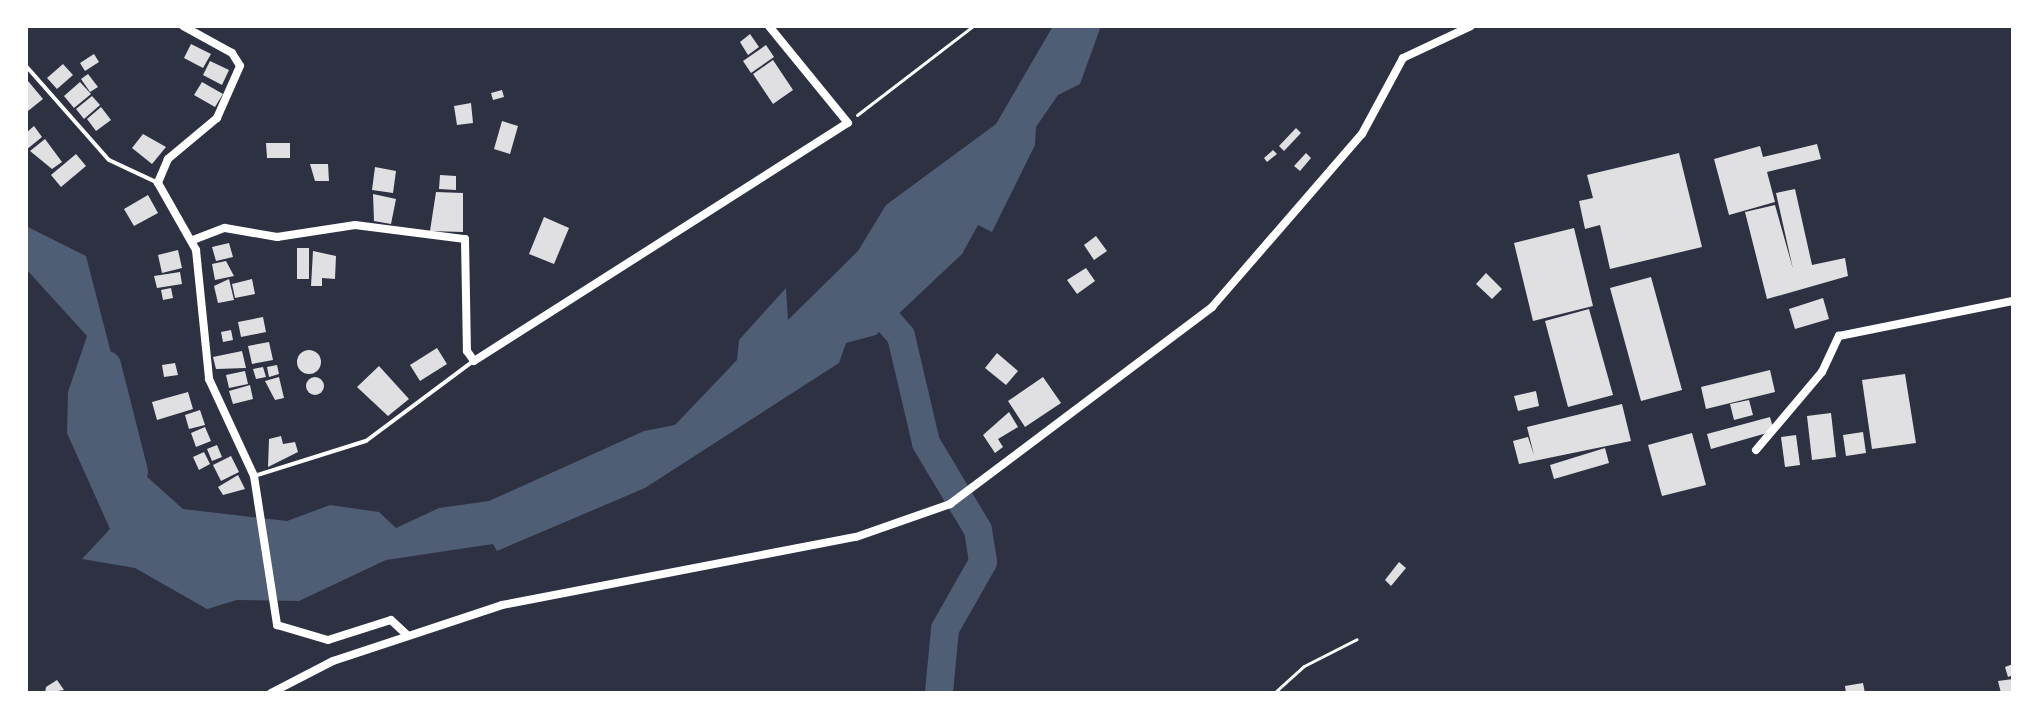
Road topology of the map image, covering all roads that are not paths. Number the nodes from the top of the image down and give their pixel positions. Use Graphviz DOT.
graph roads {
  1 [pos="183,26"];
  2 [pos="769,26"];
  3 [pos="1471,26"];
  4 [pos="26,66"];
  5 [pos="158,183"];
  6 [pos="193,240"];
  7 [pos="2013,301"];
  8 [pos="474,361"];
  9 [pos="1756,450"];
  10 [pos="254,476"];
  11 [pos="407,635"];
  12 [pos="271,693"];
  1 -- 5 [label="street"];
  2 -- 8 [label="street"];
  3 -- 11 [label="street"];
  4 -- 5 [label="lane"];
  5 -- 6 [label="street"];
  6 -- 8 [label="street"];
  6 -- 10 [label="street"];
  7 -- 9 [label="street"];
  8 -- 10 [label="lane"];
  10 -- 11 [label="street"];
  11 -- 12 [label="street"];
}
